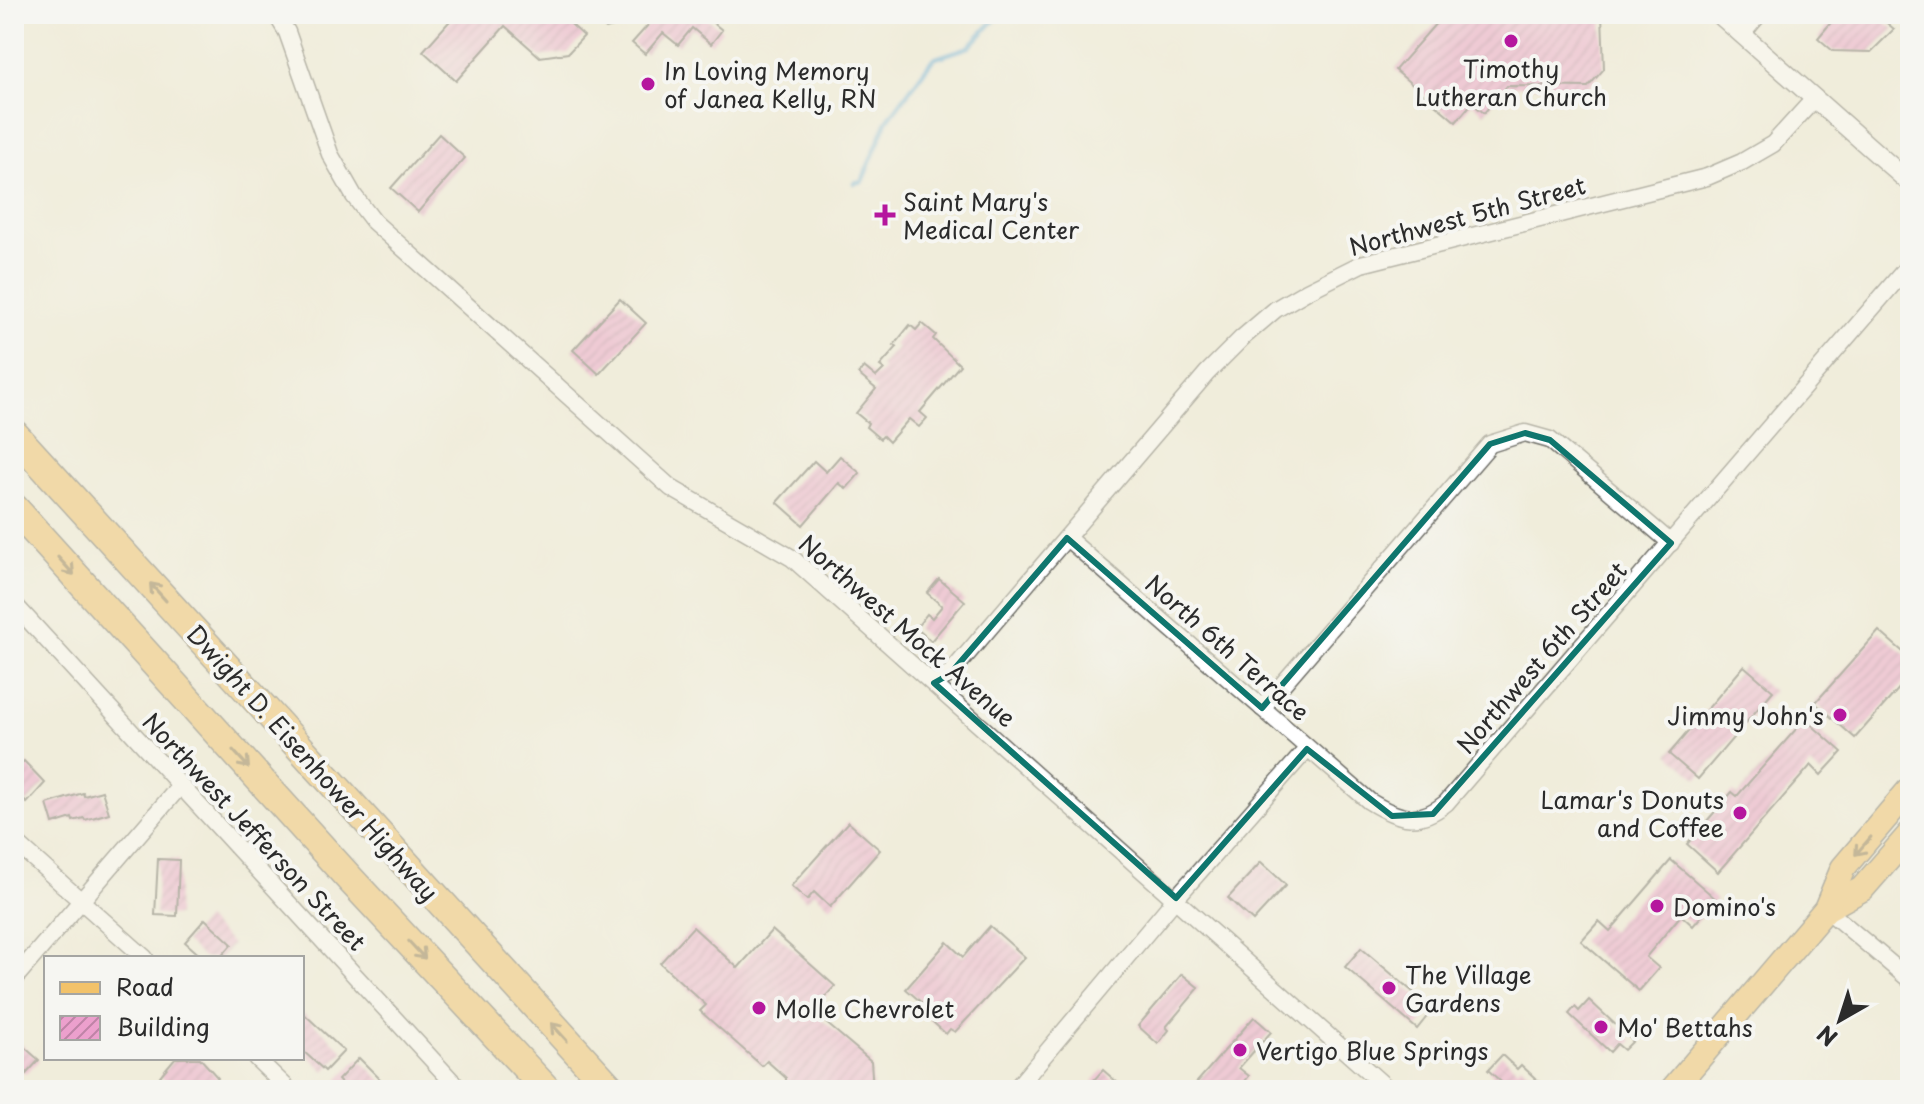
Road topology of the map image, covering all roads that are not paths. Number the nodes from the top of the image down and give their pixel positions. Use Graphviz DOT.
graph roads {
  1 [pos="276,14"];
  2 [pos="1719,14"];
  3 [pos="1759,14"];
  4 [pos="1742,34"];
  5 [pos="1815,98"];
  6 [pos="1910,183"];
  7 [pos="1910,264"];
  8 [pos="14,434"];
  9 [pos="14,508"];
  10 [pos="1067,538"];
  11 [pos="1671,543"];
  12 [pos="14,604"];
  13 [pos="934,683"];
  14 [pos="1262,708"];
  15 [pos="1307,749"];
  16 [pos="180,786"];
  17 [pos="1910,789"];
  18 [pos="1910,834"];
  19 [pos="14,841"];
  20 [pos="1176,898"];
  21 [pos="80,900"];
  22 [pos="1826,909"];
  23 [pos="143,956"];
  24 [pos="14,979"];
  25 [pos="1910,980"];
  26 [pos="258,1060"];
  27 [pos="289,1090"];
  28 [pos="460,1090"];
  29 [pos="547,1090"];
  30 [pos="612,1090"];
  31 [pos="1015,1090"];
  32 [pos="1389,1090"];
  33 [pos="1672,1090"];
  1 -- 13 [label="street, Northwest Mock Avenue"];
  2 -- 4 [label="street"];
  3 -- 4 [label="street"];
  4 -- 5 [label="street"];
  5 -- 6 [label="street"];
  5 -- 10 [label="street, Northwest 5th Street"];
  7 -- 11 [label="street, Northwest 6th Street"];
  30 -- 8 [label="highway, Dwight D. Eisenhower Highway, one-way"];
  9 -- 29 [label="highway, Dwight D. Eisenhower Highway, one-way"];
  10 -- 13 [label="street, Northwest 5th Street"];
  10 -- 14 [label="street, North 6th Terrace"];
  11 -- 14 [label="street"];
  11 -- 15 [label="street, Northwest 6th Street"];
  12 -- 16 [label="street, Northwest Jefferson Street"];
  13 -- 20 [label="street, Northwest Mock Avenue"];
  14 -- 15 [label="street, North 6th Terrace"];
  15 -- 20 [label="street"];
  16 -- 21 [label="street"];
  16 -- 28 [label="street, Northwest Jefferson Street"];
  17 -- 22 [label="main road, one-way"];
  18 -- 22 [label="main road"];
  19 -- 21 [label="street"];
  20 -- 31 [label="street"];
  20 -- 32 [label="street, Northwest Mock Avenue"];
  21 -- 23 [label="street"];
  21 -- 24 [label="street"];
  22 -- 25 [label="street"];
  22 -- 33 [label="main road"];
  26 -- 27 [label="street"];
}
